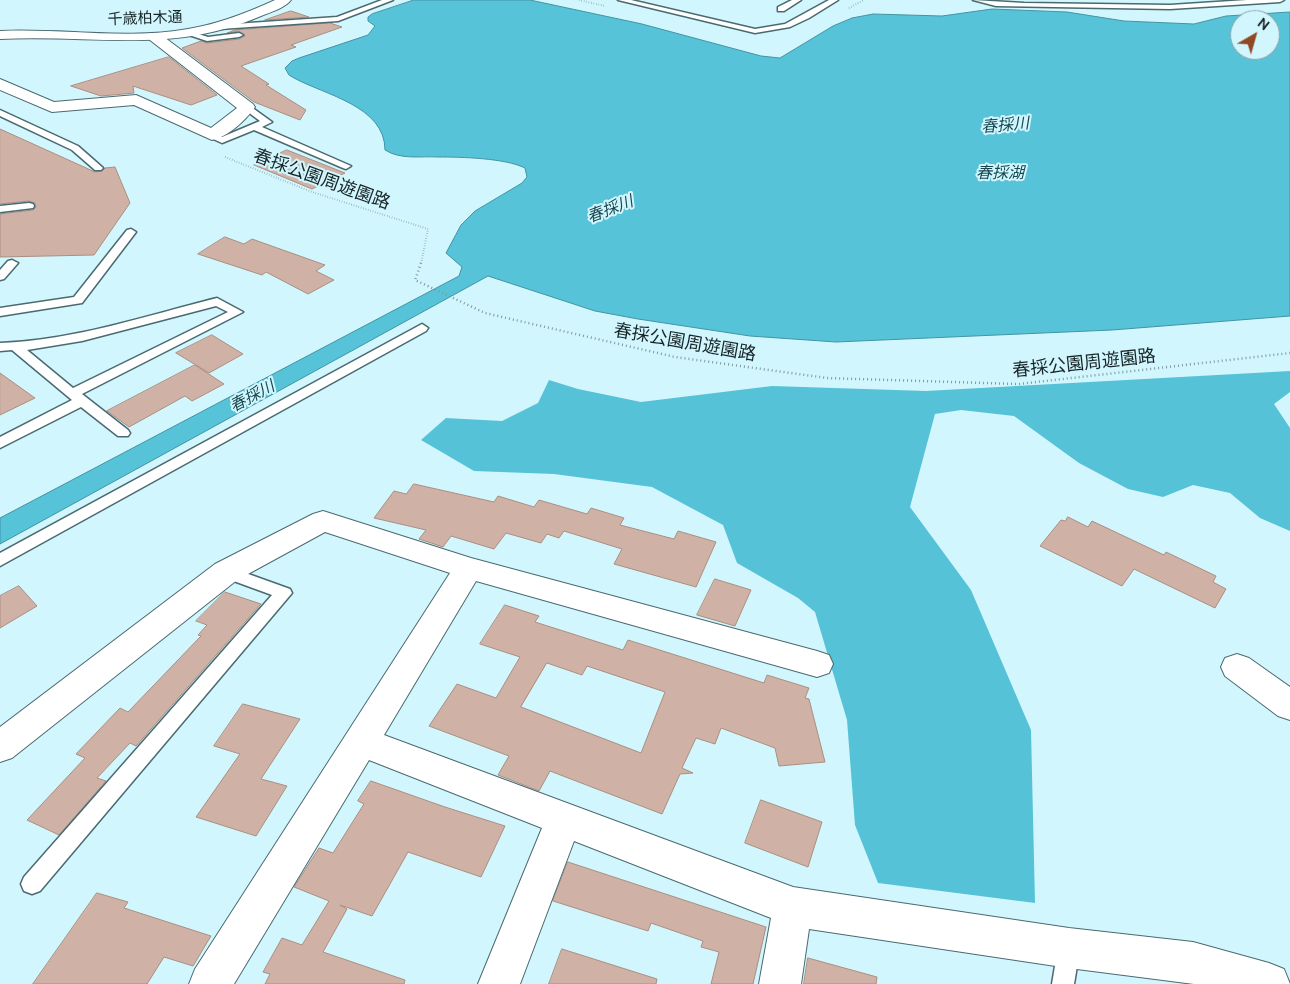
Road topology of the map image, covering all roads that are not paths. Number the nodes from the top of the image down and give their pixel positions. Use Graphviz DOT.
graph roads {
  1 [pos="285,0"];
  2 [pos="389,0"];
  3 [pos="622,0"];
  4 [pos="797,0"];
  5 [pos="834,0"];
  6 [pos="977,0"];
  7 [pos="1280,0"];
  8 [pos="781,9"];
  9 [pos="266,25"];
  10 [pos="220,27"];
  11 [pos="192,33"];
  12 [pos="0,34"];
  13 [pos="155,37"];
  14 [pos="0,84"];
  15 [pos="247,106"];
  16 [pos="0,113"];
  17 [pos="254,127"];
  18 [pos="212,135"];
  19 [pos="346,166"];
  20 [pos="98,168"];
  21 [pos="29,206"];
  22 [pos="0,209"];
  23 [pos="131,232"];
  24 [pos="12,263"];
  25 [pos="0,277"];
  26 [pos="0,312"];
  27 [pos="422,328"];
  28 [pos="0,347"];
  29 [pos="16,347"];
  30 [pos="77,397"];
  31 [pos="123,433"];
  32 [pos="0,444"];
  33 [pos="0,560"];
  34 [pos="469,568"];
  35 [pos="226,572"];
  36 [pos="817,664"];
  37 [pos="1237,667"];
  38 [pos="1290,706"];
  39 [pos="362,742"];
  40 [pos="0,747"];
  41 [pos="564,819"];
  42 [pos="32,884"];
  43 [pos="793,907"];
  44 [pos="1066,966"];
  45 [pos="1259,982"];
  46 [pos="210,984"];
  47 [pos="499,984"];
  48 [pos="780,984"];
  1 -- 10 [label="street, 千歳柏木通"];
  2 -- 9 [label="lane"];
  3 -- 5 [label="lane"];
  4 -- 8 [label="lane"];
  6 -- 7 [label="lane"];
  9 -- 10 [label="lane"];
  9 -- 11 [label="lane"];
  10 -- 11 [label="street, 千歳柏木通"];
  11 -- 13 [label="street, 千歳柏木通"];
  12 -- 13 [label="street, 千歳柏木通"];
  13 -- 15 [label="street"];
  14 -- 18 [label="street"];
  15 -- 17 [label="lane"];
  15 -- 18 [label="street"];
  16 -- 20 [label="lane"];
  17 -- 18 [label="lane"];
  17 -- 19 [label="lane"];
  21 -- 22 [label="lane"];
  23 -- 26 [label="lane"];
  24 -- 25 [label="lane"];
  27 -- 33 [label="lane"];
  28 -- 29 [label="lane"];
  29 -- 30 [label="lane"];
  29 -- 30 [label="lane"];
  30 -- 31 [label="lane"];
  30 -- 32 [label="lane"];
  34 -- 35 [label="street"];
  34 -- 36 [label="street"];
  34 -- 39 [label="street"];
  35 -- 40 [label="street"];
  35 -- 42 [label="lane"];
  37 -- 38 [label="street"];
  39 -- 41 [label="street"];
  39 -- 46 [label="street"];
  41 -- 43 [label="street"];
  41 -- 47 [label="street"];
  43 -- 44 [label="street"];
  43 -- 48 [label="street"];
  44 -- 45 [label="street"];
}
